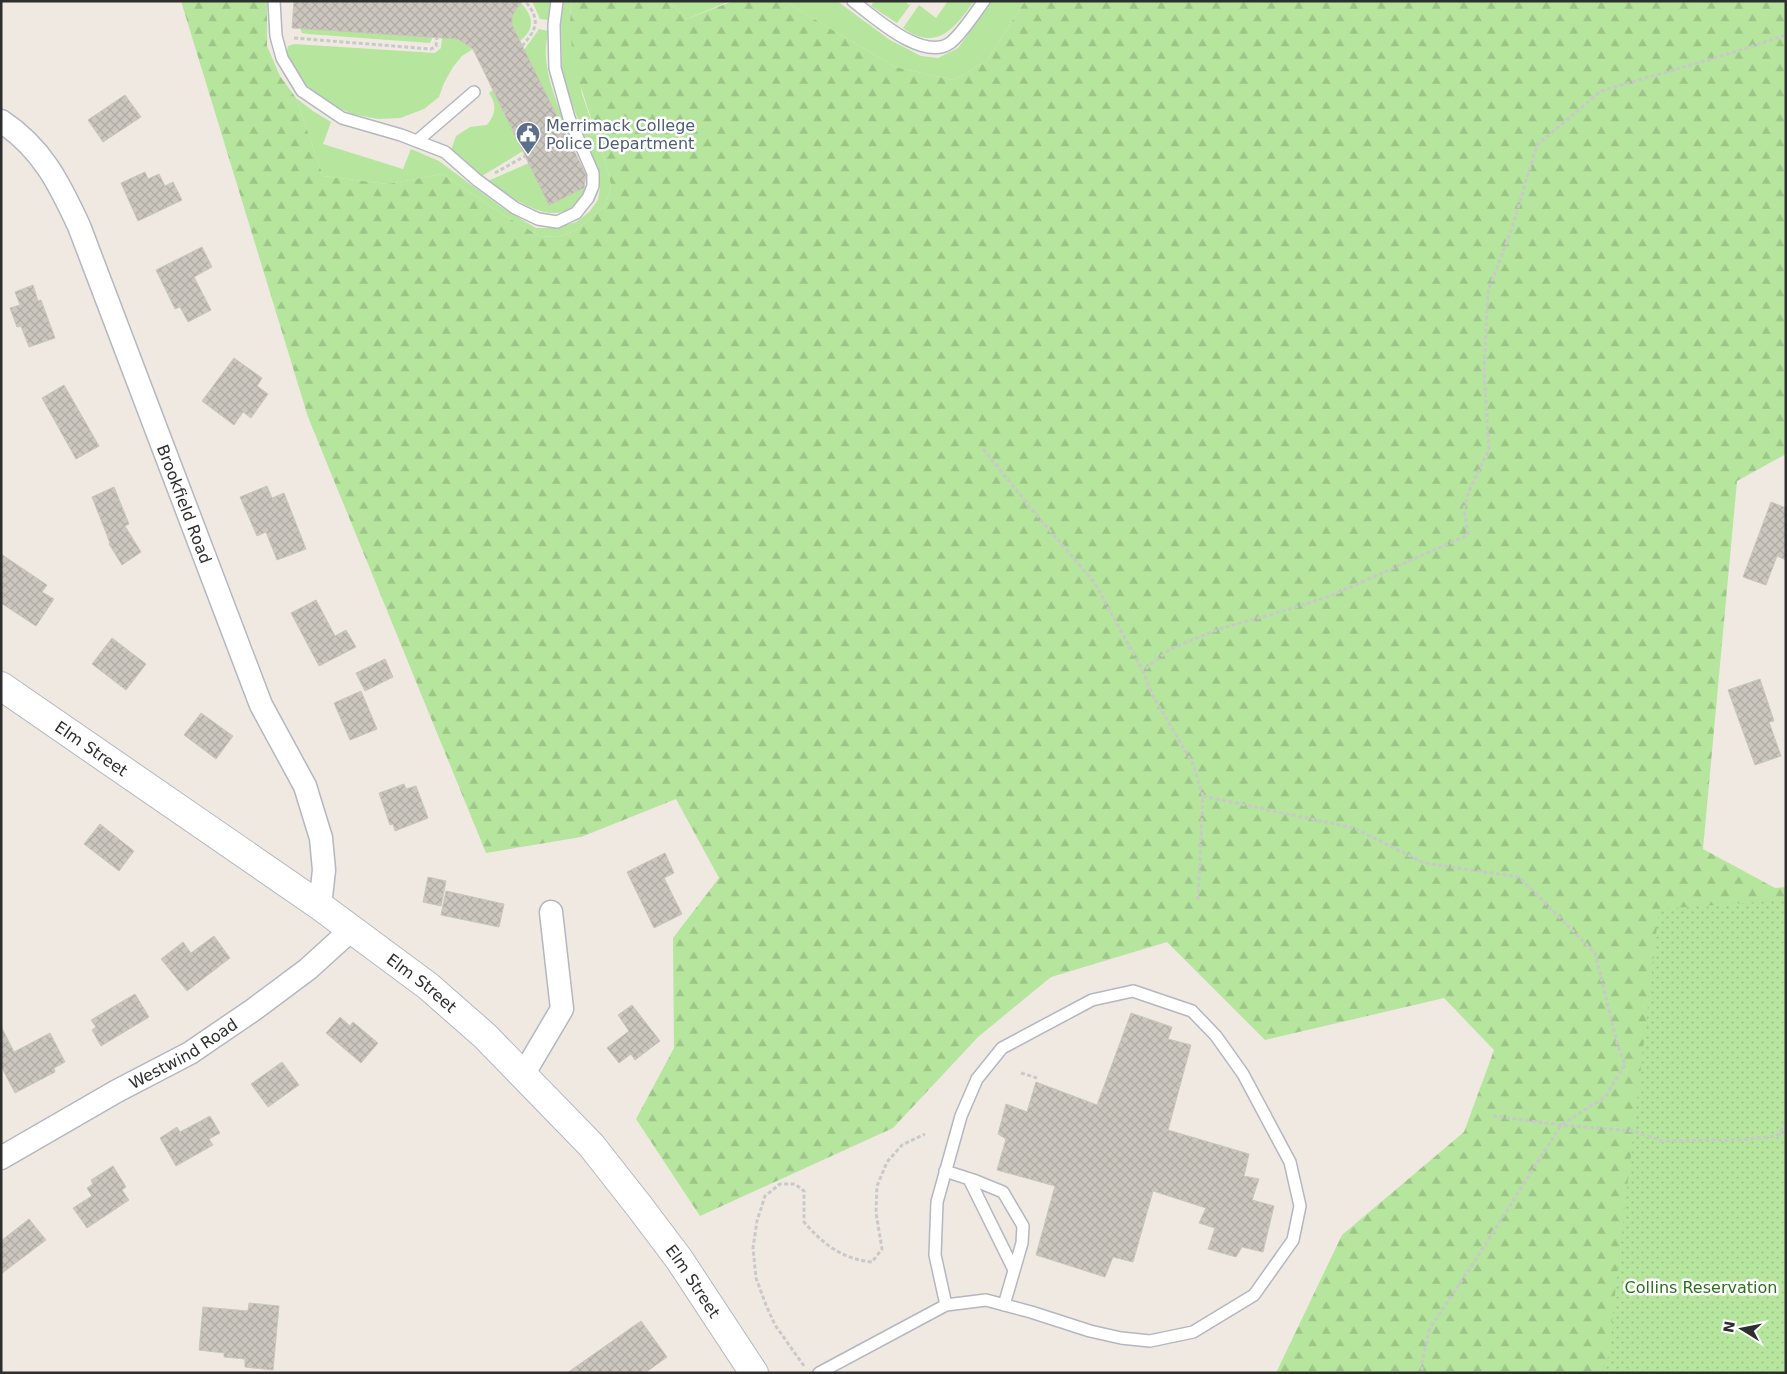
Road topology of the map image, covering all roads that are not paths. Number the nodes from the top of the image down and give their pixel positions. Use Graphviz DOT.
graph roads {
  1 [pos="274,1"];
  2 [pos="557,1"];
  3 [pos="853,1"];
  4 [pos="984,1"];
  5 [pos="474,92"];
  6 [pos="1,121"];
  7 [pos="417,141"];
  8 [pos="1,686"];
  9 [pos="320,906"];
  10 [pos="551,912"];
  11 [pos="352,930"];
  12 [pos="523,1075"];
  13 [pos="1,1158"];
  14 [pos="946,1171"];
  15 [pos="969,1179"];
  16 [pos="1014,1270"];
  17 [pos="946,1305"];
  18 [pos="1004,1305"];
  19 [pos="754,1373"];
  20 [pos="819,1373"];
  1 -- 7 [label="lane"];
  2 -- 7 [label="lane"];
  3 -- 4 [label="lane"];
  5 -- 7 [label="lane"];
  6 -- 9 [label="street, Brookfield Road"];
  8 -- 9 [label="main road, Elm Street"];
  9 -- 11 [label="main road, Elm Street"];
  10 -- 12 [label="street"];
  11 -- 12 [label="main road, Elm Street"];
  11 -- 13 [label="street, Westwind Road"];
  12 -- 19 [label="main road, Elm Street"];
  14 -- 15 [label="lane"];
  14 -- 17 [label="lane"];
  14 -- 18 [label="lane"];
  15 -- 16 [label="lane"];
  15 -- 16 [label="lane"];
  16 -- 18 [label="lane"];
  17 -- 18 [label="lane"];
  17 -- 20 [label="lane"];
}
